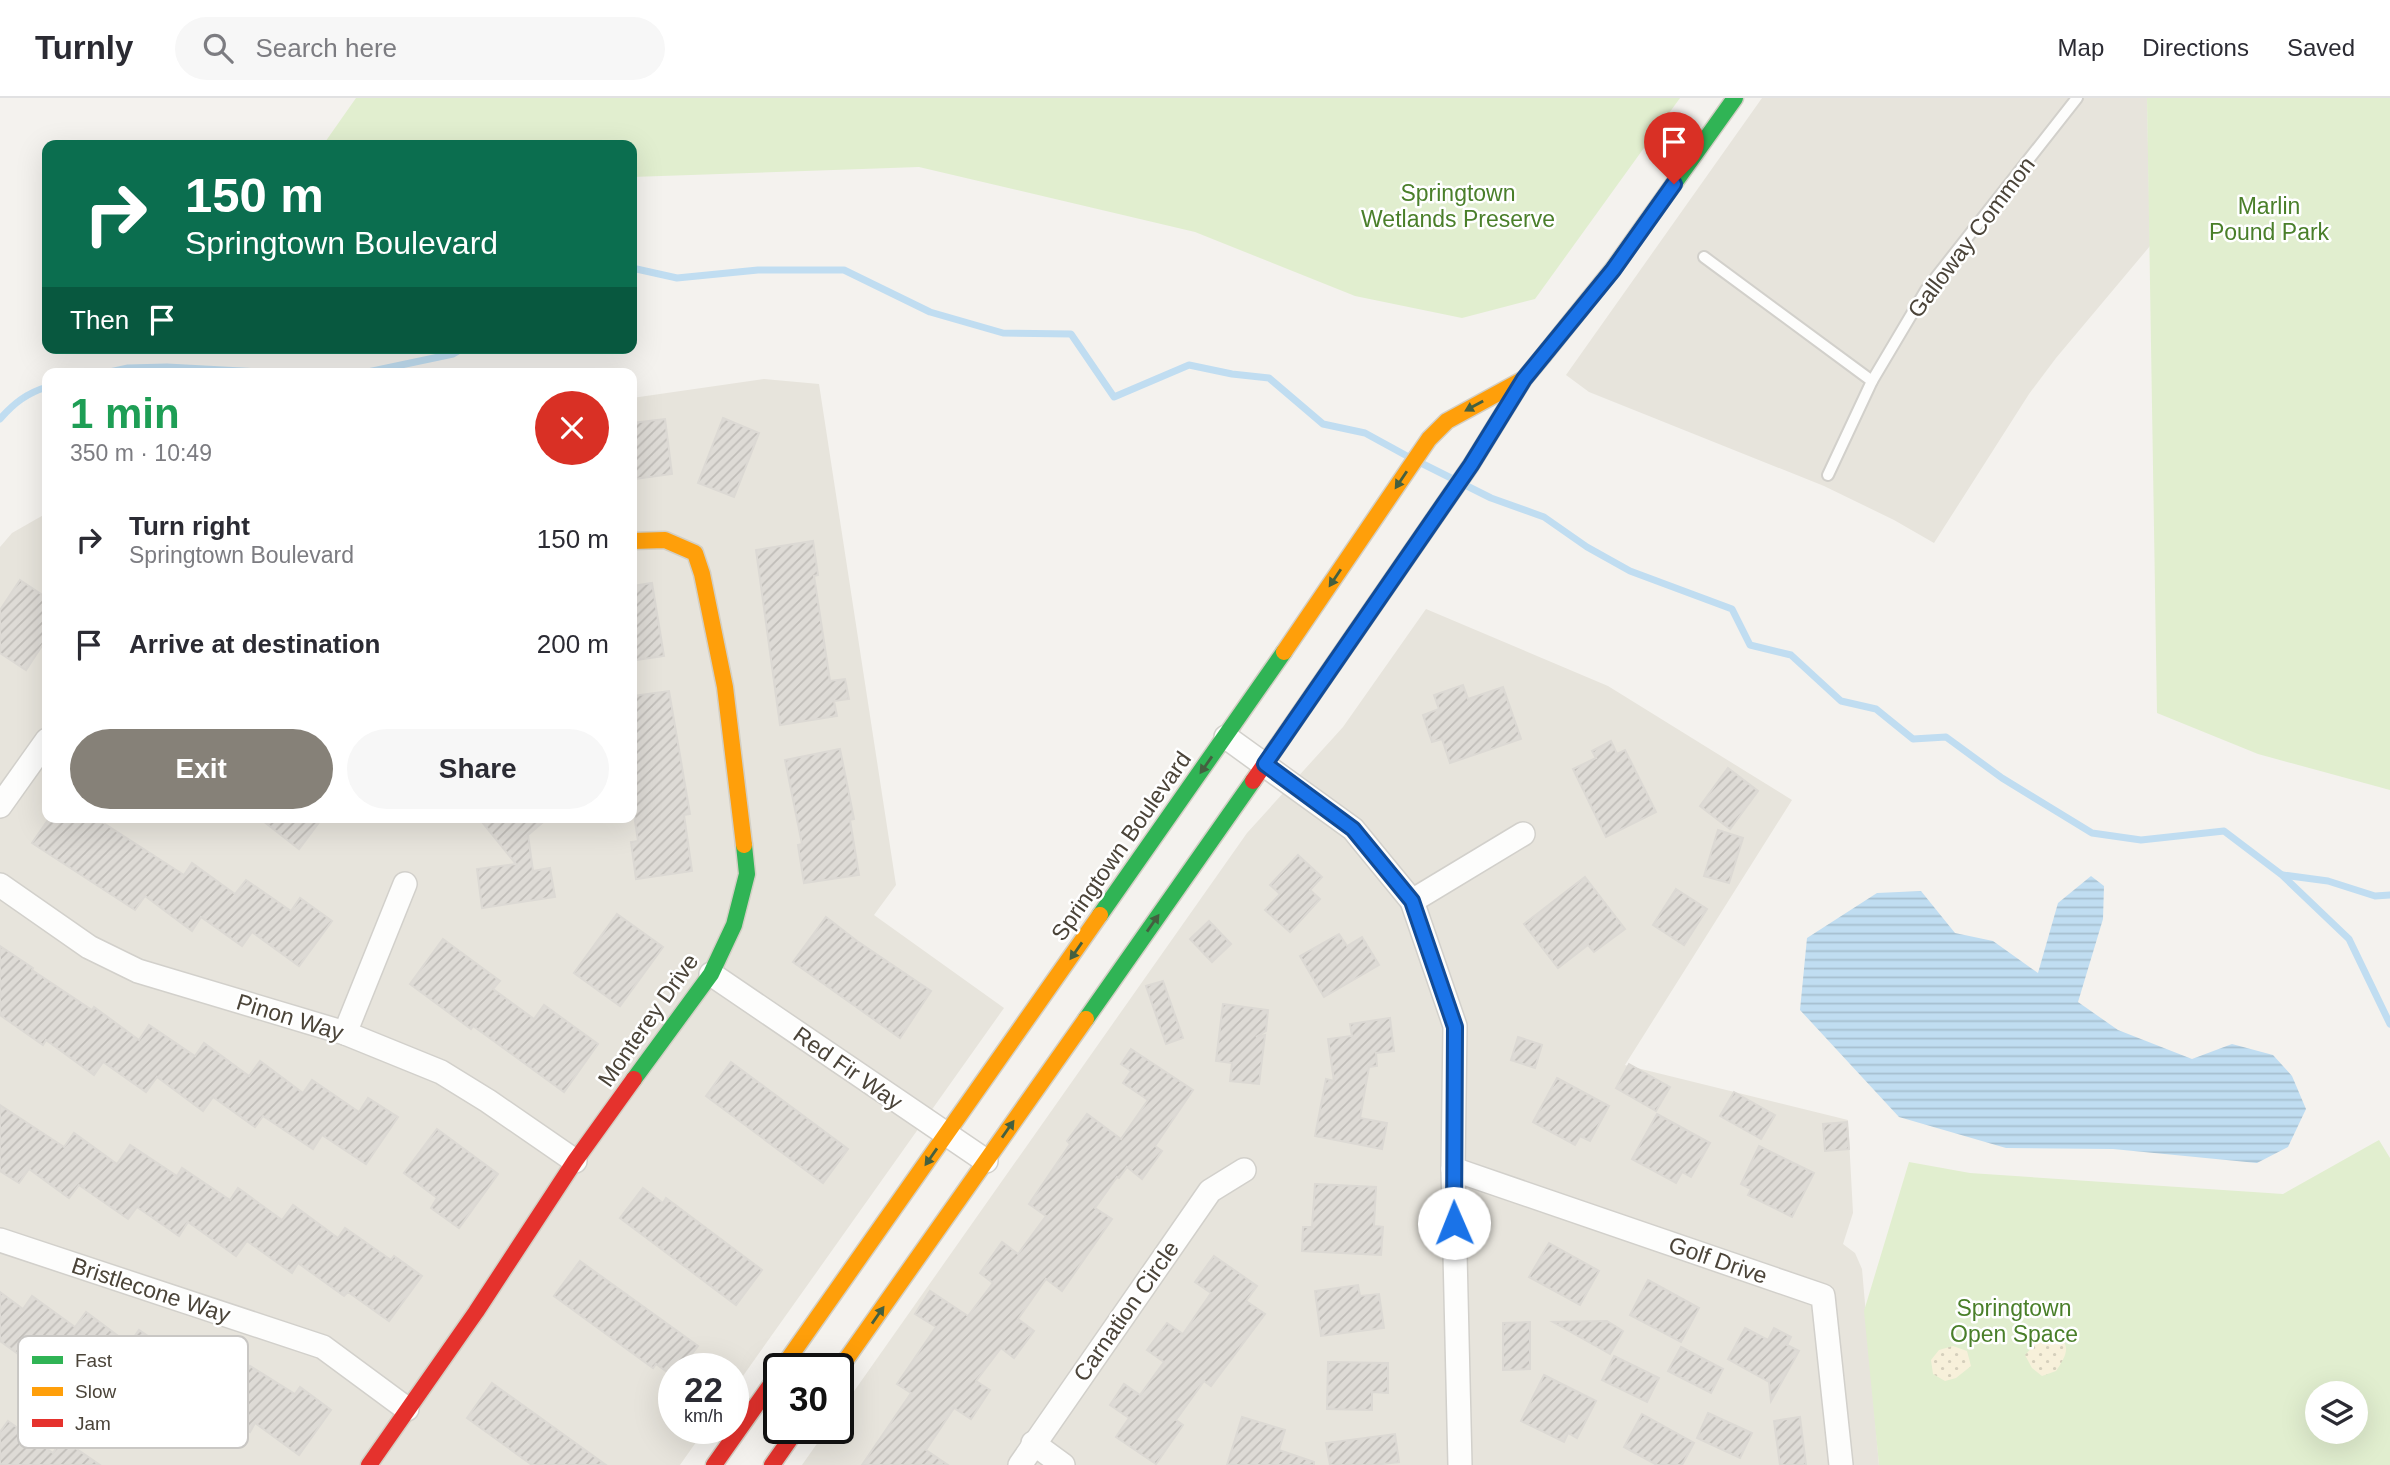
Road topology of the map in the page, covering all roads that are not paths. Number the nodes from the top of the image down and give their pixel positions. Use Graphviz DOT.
graph roads {
  1 [pos="1735,98"];
  2 [pos="2077,98"];
  3 [pos="1704,257"];
  4 [pos="1524,379"];
  5 [pos="1872,381"];
  6 [pos="1828,475"];
  7 [pos="637,540"];
  8 [pos="1226,737"];
  9 [pos="42,747"];
  10 [pos="1265,764"];
  11 [pos="0,806"];
  12 [pos="1523,834"];
  13 [pos="405,884"];
  14 [pos="0,885"];
  15 [pos="1412,901"];
  16 [pos="711,974"];
  17 [pos="345,1034"];
  18 [pos="947,1134"];
  19 [pos="575,1161"];
  20 [pos="986,1161"];
  21 [pos="1453,1169"];
  22 [pos="1244,1170"];
  23 [pos="0,1240"];
  24 [pos="793,1353"];
  25 [pos="851,1353"];
  26 [pos="763,1396"];
  27 [pos="407,1409"];
  28 [pos="1033,1443"];
  29 [pos="787,1444"];
  30 [pos="369,1465"];
  31 [pos="714,1465"];
  32 [pos="772,1465"];
  33 [pos="1020,1465"];
  34 [pos="1063,1465"];
  35 [pos="1460,1465"];
  36 [pos="1841,1465"];
  1 -- 4 [label="street, Springtown Boulevard"];
  2 -- 5 [label="lane, Galloway Common"];
  3 -- 5 [label="lane"];
  4 -- 8 [label="street, Springtown Boulevard, one-way"];
  4 -- 10 [label="street, Springtown Boulevard"];
  5 -- 6 [label="lane, Galloway Common"];
  7 -- 16 [label="street, Monterey Drive"];
  8 -- 10 [label="street"];
  8 -- 18 [label="street, Springtown Boulevard, one-way"];
  9 -- 11 [label="street"];
  10 -- 15 [label="street"];
  20 -- 10 [label="street, Springtown Boulevard, one-way"];
  12 -- 15 [label="street"];
  13 -- 17 [label="street"];
  14 -- 17 [label="street, Pinon Way"];
  15 -- 21 [label="street"];
  16 -- 18 [label="street, Red Fir Way"];
  16 -- 19 [label="street, Monterey Drive"];
  17 -- 19 [label="street, Pinon Way"];
  18 -- 20 [label="street, Red Fir Way"];
  18 -- 24 [label="street, Springtown Boulevard, one-way"];
  19 -- 27 [label="street, Monterey Drive"];
  25 -- 20 [label="street, Springtown Boulevard, one-way"];
  21 -- 35 [label="street"];
  21 -- 36 [label="street, Golf Drive"];
  22 -- 28 [label="street, Carnation Circle"];
  23 -- 27 [label="street, Bristlecone Way"];
  26 -- 31 [label="street"];
  27 -- 30 [label="street, Monterey Drive"];
  28 -- 33 [label="street, Carnation Circle"];
  28 -- 34 [label="street"];
  29 -- 32 [label="street"];
}
